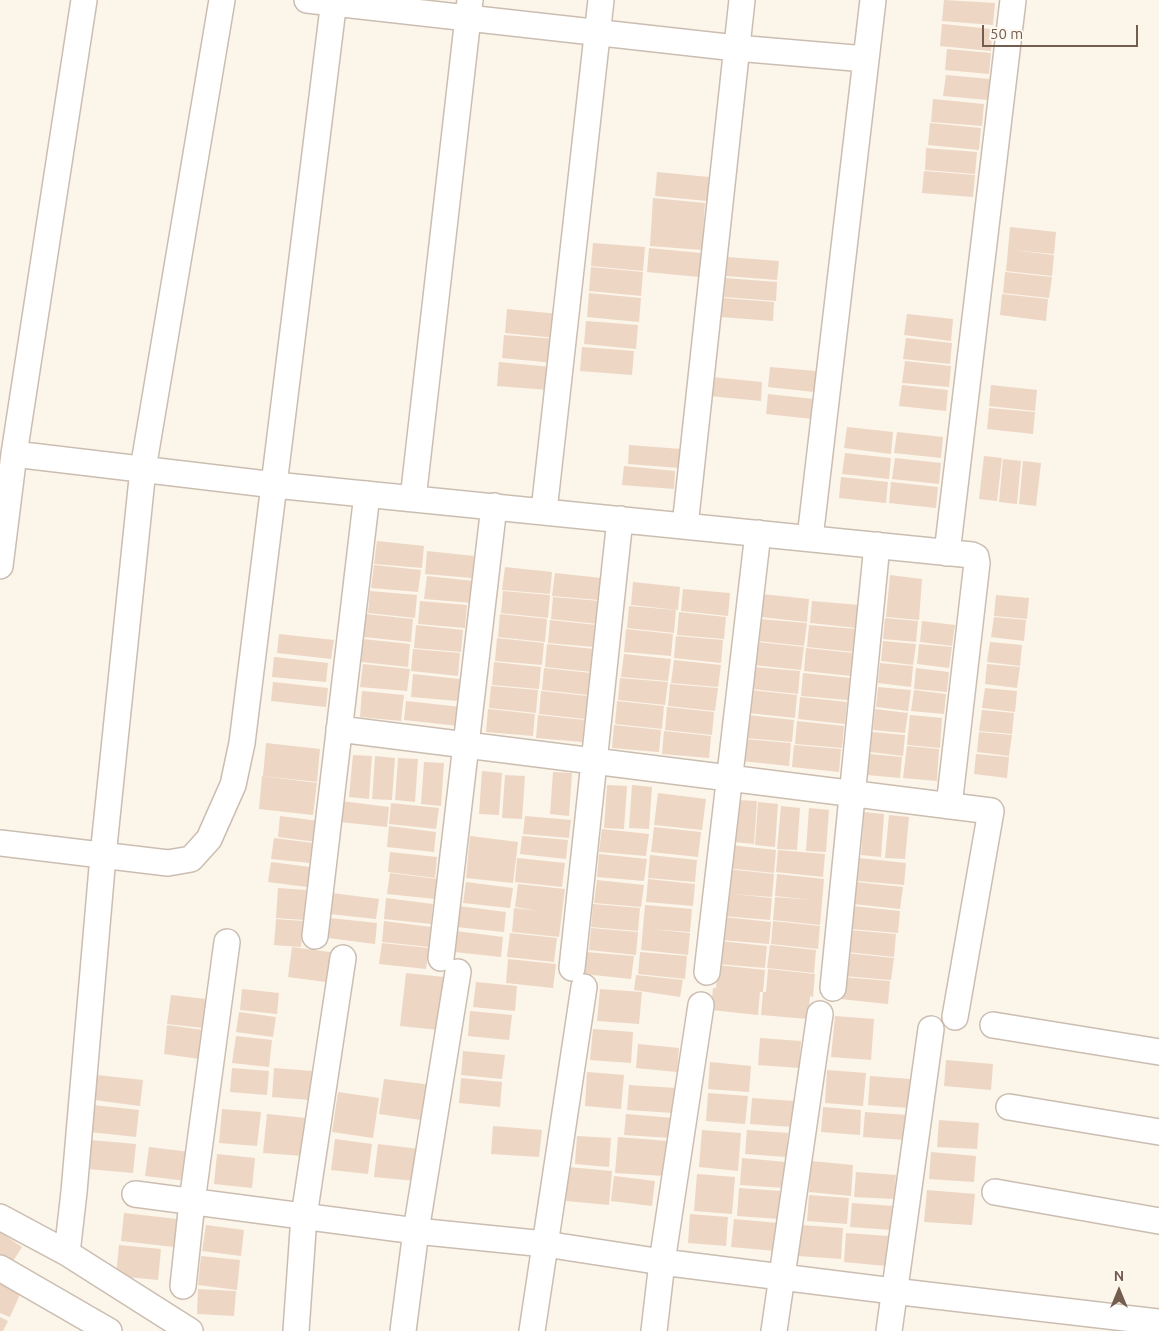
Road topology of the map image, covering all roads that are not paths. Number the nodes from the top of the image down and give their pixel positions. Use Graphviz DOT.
graph roads {
  1 [pos="84,0"];
  2 [pos="222,0"];
  3 [pos="307,0"];
  4 [pos="601,0"];
  5 [pos="742,0"];
  6 [pos="873,0"];
  7 [pos="1013,0"];
  8 [pos="334,2"];
  9 [pos="469,9"];
  10 [pos="598,34"];
  11 [pos="736,48"];
  12 [pos="866,59"];
  13 [pos="14,454"];
  14 [pos="143,469"];
  15 [pos="275,485"];
  16 [pos="367,494"];
  17 [pos="413,499"];
  18 [pos="494,506"];
  19 [pos="544,511"];
  20 [pos="620,519"];
  21 [pos="685,526"];
  22 [pos="758,533"];
  23 [pos="810,538"];
  24 [pos="877,545"];
  25 [pos="947,553"];
  26 [pos="0,566"];
  27 [pos="339,729"];
  28 [pos="465,745"];
  29 [pos="594,762"];
  30 [pos="729,779"];
  31 [pos="852,794"];
  32 [pos="949,806"];
  33 [pos="0,843"];
  34 [pos="103,856"];
  35 [pos="314,936"];
  36 [pos="227,942"];
  37 [pos="343,958"];
  38 [pos="707,972"];
  39 [pos="833,988"];
  40 [pos="701,1005"];
  41 [pos="820,1014"];
  42 [pos="955,1017"];
  43 [pos="993,1025"];
  44 [pos="931,1030"];
  45 [pos="1159,1052"];
  46 [pos="1009,1107"];
  47 [pos="1159,1132"];
  48 [pos="995,1192"];
  49 [pos="135,1194"];
  50 [pos="192,1202"];
  51 [pos="304,1216"];
  52 [pos="0,1217"];
  53 [pos="1159,1221"];
  54 [pos="416,1231"];
  55 [pos="544,1244"];
  56 [pos="67,1253"];
  57 [pos="662,1262"];
  58 [pos="0,1268"];
  59 [pos="782,1276"];
  60 [pos="183,1286"];
  61 [pos="893,1291"];
  62 [pos="1159,1322"];
  63 [pos="110,1331"];
  64 [pos="190,1331"];
  65 [pos="296,1331"];
  66 [pos="403,1331"];
  67 [pos="532,1331"];
  68 [pos="654,1331"];
  69 [pos="774,1331"];
  70 [pos="889,1331"];
  1 -- 13 [label="street"];
  2 -- 14 [label="street"];
  3 -- 8 [label="street"];
  4 -- 10 [label="street"];
  5 -- 11 [label="street"];
  6 -- 12 [label="street"];
  7 -- 25 [label="street"];
  8 -- 9 [label="street"];
  8 -- 15 [label="street"];
  9 -- 10 [label="street"];
  9 -- 17 [label="street"];
  10 -- 11 [label="street"];
  10 -- 19 [label="street"];
  11 -- 12 [label="street"];
  11 -- 21 [label="street"];
  12 -- 23 [label="street"];
  13 -- 14 [label="street"];
  13 -- 26 [label="street"];
  14 -- 15 [label="street"];
  14 -- 34 [label="street"];
  15 -- 16 [label="street"];
  15 -- 34 [label="street"];
  16 -- 17 [label="street"];
  16 -- 27 [label="street"];
  17 -- 18 [label="street"];
  18 -- 19 [label="street"];
  18 -- 28 [label="street"];
  19 -- 20 [label="street"];
  20 -- 21 [label="street"];
  20 -- 29 [label="street"];
  21 -- 22 [label="street"];
  22 -- 23 [label="street"];
  22 -- 30 [label="street"];
  23 -- 24 [label="street"];
  24 -- 25 [label="street"];
  24 -- 31 [label="street"];
  25 -- 32 [label="street"];
  27 -- 28 [label="street"];
  27 -- 35 [label="street"];
  28 -- 29 [label="street"];
  28 -- 54 [label="street"];
  29 -- 30 [label="street"];
  29 -- 55 [label="street"];
  30 -- 31 [label="street"];
  30 -- 38 [label="street"];
  31 -- 32 [label="street"];
  31 -- 39 [label="street"];
  32 -- 42 [label="street"];
  33 -- 34 [label="street"];
  34 -- 56 [label="street"];
  36 -- 50 [label="street"];
  37 -- 51 [label="street"];
  40 -- 57 [label="street"];
  41 -- 59 [label="street"];
  43 -- 45 [label="street"];
  44 -- 61 [label="street"];
  46 -- 47 [label="street"];
  48 -- 53 [label="street"];
  49 -- 50 [label="street"];
  50 -- 51 [label="street"];
  50 -- 60 [label="street"];
  51 -- 54 [label="street"];
  51 -- 65 [label="street"];
  52 -- 56 [label="street"];
  54 -- 55 [label="street"];
  54 -- 66 [label="street"];
  55 -- 57 [label="street"];
  55 -- 67 [label="street"];
  56 -- 64 [label="street"];
  57 -- 59 [label="street"];
  57 -- 68 [label="street"];
  58 -- 63 [label="street"];
  59 -- 61 [label="street"];
  59 -- 69 [label="street"];
  61 -- 62 [label="street"];
  61 -- 70 [label="street"];
}
